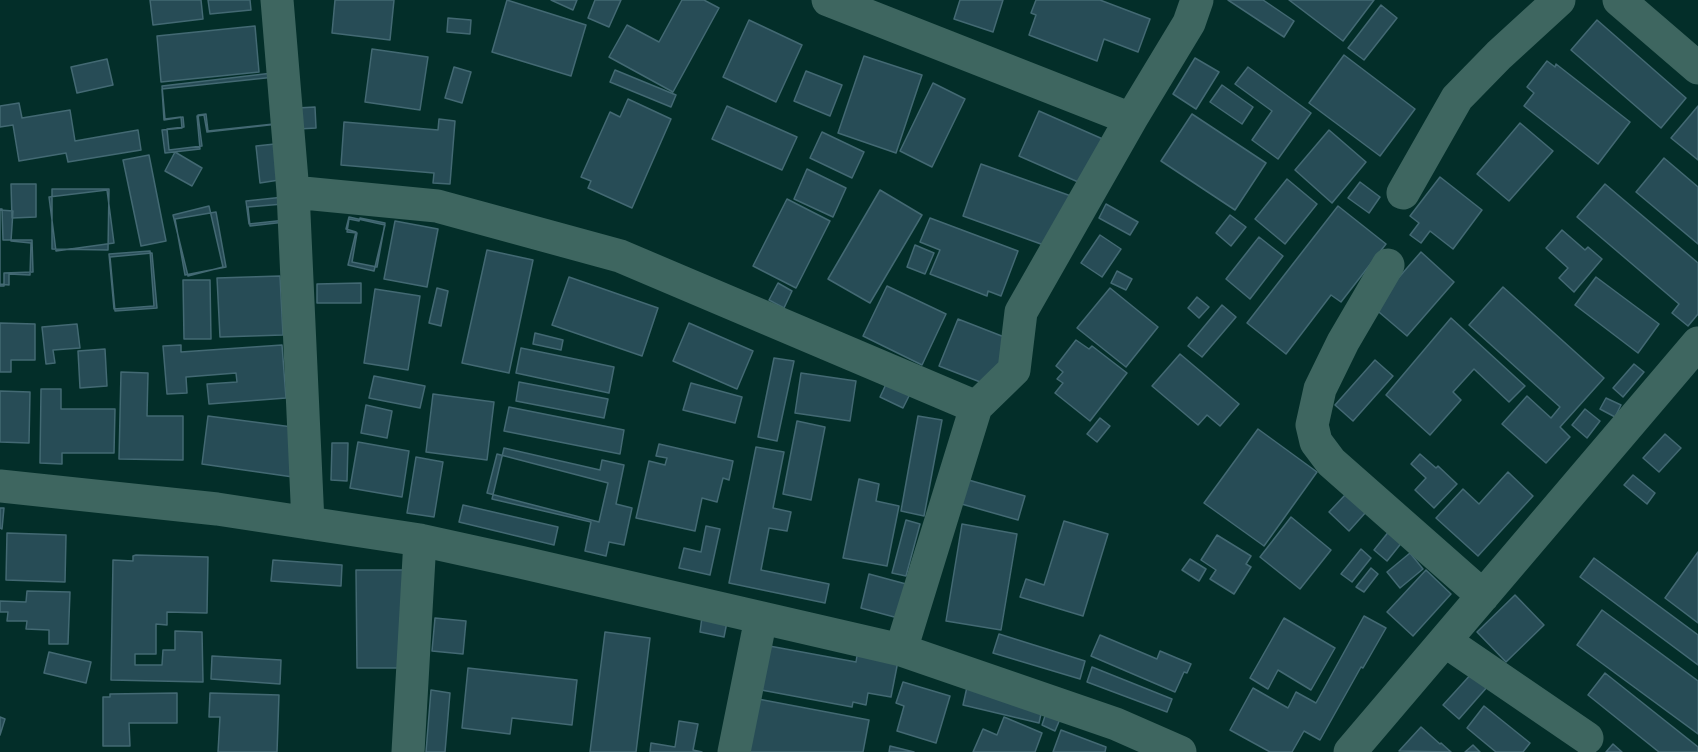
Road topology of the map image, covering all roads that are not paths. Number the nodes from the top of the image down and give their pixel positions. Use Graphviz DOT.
graph roads {
  1 [pos="277,0"];
  2 [pos="828,0"];
  3 [pos="1197,0"];
  4 [pos="1559,0"];
  5 [pos="1619,0"];
  6 [pos="1697,65"];
  7 [pos="1131,119"];
  8 [pos="293,192"];
  9 [pos="1403,193"];
  10 [pos="1389,265"];
  11 [pos="1698,343"];
  12 [pos="976,407"];
  13 [pos="0,486"];
  14 [pos="308,523"];
  15 [pos="420,540"];
  16 [pos="1483,596"];
  17 [pos="761,618"];
  18 [pos="1445,640"];
  19 [pos="901,650"];
  20 [pos="1587,738"];
  21 [pos="408,752"];
  22 [pos="734,752"];
  23 [pos="1180,752"];
  24 [pos="1350,752"];
  1 -- 8 [label="street"];
  2 -- 7 [label="street"];
  3 -- 7 [label="street"];
  4 -- 9 [label="street"];
  5 -- 6 [label="street"];
  7 -- 12 [label="street"];
  8 -- 12 [label="street"];
  8 -- 14 [label="street"];
  10 -- 16 [label="street"];
  11 -- 16 [label="street"];
  12 -- 19 [label="street"];
  13 -- 14 [label="street"];
  14 -- 15 [label="street"];
  15 -- 17 [label="street"];
  15 -- 21 [label="street"];
  16 -- 18 [label="street"];
  17 -- 19 [label="street"];
  17 -- 22 [label="street"];
  18 -- 20 [label="street"];
  18 -- 24 [label="street"];
  19 -- 23 [label="street"];
}
